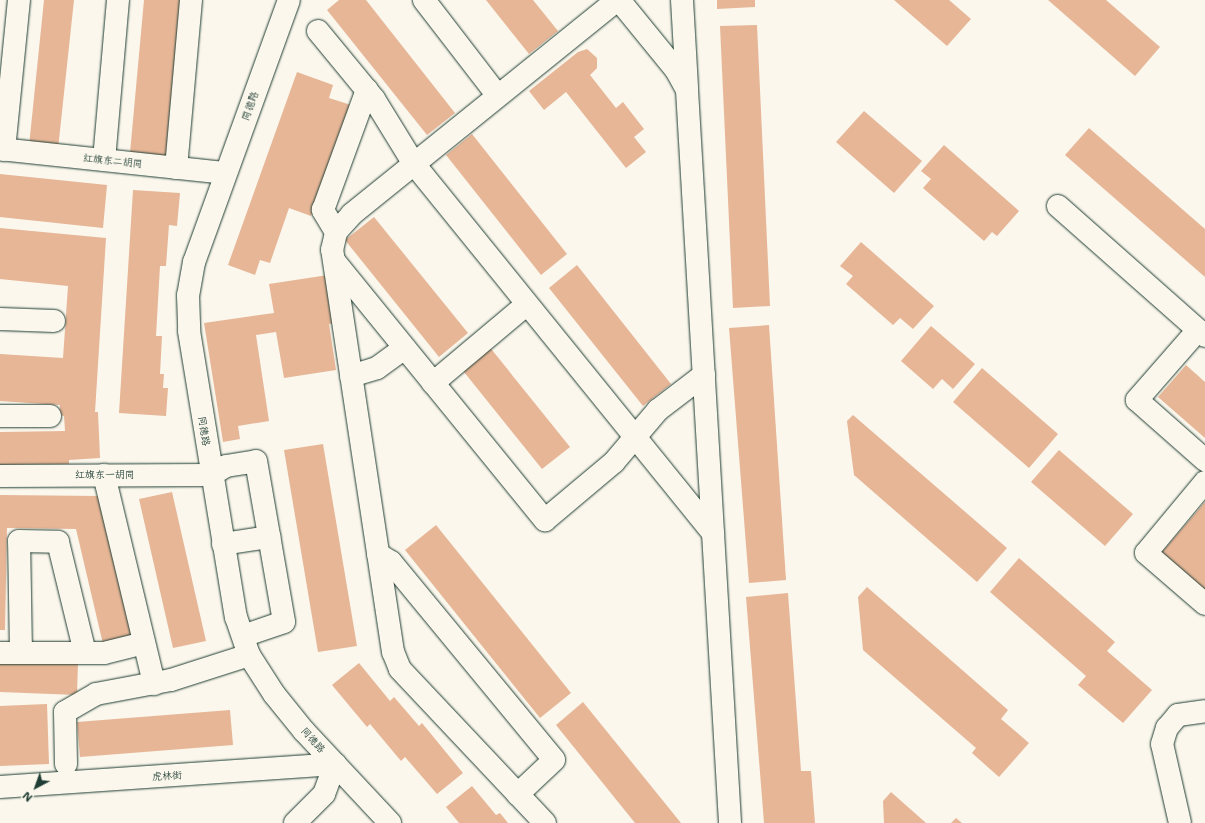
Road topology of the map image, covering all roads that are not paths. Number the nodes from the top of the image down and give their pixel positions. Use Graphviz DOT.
graph roads {
  1 [pos="19,0"];
  2 [pos="118,0"];
  3 [pos="191,0"];
  4 [pos="289,0"];
  5 [pos="424,0"];
  6 [pos="618,0"];
  7 [pos="682,0"];
  8 [pos="318,32"];
  9 [pos="367,90"];
  10 [pos="687,90"];
  11 [pos="498,96"];
  12 [pos="2,150"];
  13 [pos="104,160"];
  14 [pos="414,164"];
  15 [pos="176,168"];
  16 [pos="225,173"];
  17 [pos="1058,206"];
  18 [pos="336,232"];
  19 [pos="334,260"];
  20 [pos="526,305"];
  21 [pos="0,319"];
  22 [pos="54,321"];
  23 [pos="1202,332"];
  24 [pos="405,348"];
  25 [pos="704,375"];
  26 [pos="351,376"];
  27 [pos="433,383"];
  28 [pos="0,416"];
  29 [pos="50,416"];
  30 [pos="635,440"];
  31 [pos="1205,460"];
  32 [pos="104,475"];
  33 [pos="211,475"];
  34 [pos="0,476"];
  35 [pos="1205,482"];
  36 [pos="713,533"];
  37 [pos="269,537"];
  38 [pos="223,544"];
  39 [pos="378,554"];
  40 [pos="1205,604"];
  41 [pos="144,643"];
  42 [pos="246,645"];
  43 [pos="0,653"];
  44 [pos="21,654"];
  45 [pos="85,654"];
  46 [pos="154,684"];
  47 [pos="1205,711"];
  48 [pos="66,764"];
  49 [pos="334,764"];
  50 [pos="0,787"];
  51 [pos="518,794"];
  52 [pos="295,823"];
  53 [pos="390,823"];
  54 [pos="545,823"];
  55 [pos="730,823"];
  56 [pos="1180,823"];
  1 -- 12 [label="street"];
  2 -- 13 [label="street"];
  3 -- 15 [label="street"];
  4 -- 16 [label="street, 同德路"];
  5 -- 11 [label="street"];
  6 -- 10 [label="street"];
  6 -- 11 [label="street"];
  7 -- 10 [label="street"];
  8 -- 9 [label="street"];
  9 -- 14 [label="street"];
  9 -- 18 [label="street"];
  10 -- 25 [label="street"];
  11 -- 14 [label="street"];
  12 -- 13 [label="street, 红旗东二胡同"];
  13 -- 15 [label="street, 红旗东二胡同"];
  14 -- 18 [label="street"];
  14 -- 20 [label="street"];
  15 -- 16 [label="street, 红旗东二胡同"];
  16 -- 33 [label="street, 同德路"];
  17 -- 23 [label="street"];
  18 -- 19 [label="street"];
  19 -- 24 [label="street"];
  19 -- 26 [label="street"];
  20 -- 27 [label="street"];
  20 -- 30 [label="street"];
  21 -- 22 [label="street"];
  23 -- 31 [label="street"];
  24 -- 26 [label="street"];
  24 -- 27 [label="street"];
  25 -- 30 [label="street"];
  25 -- 36 [label="street"];
  26 -- 39 [label="street"];
  27 -- 30 [label="street"];
  28 -- 29 [label="street"];
  30 -- 36 [label="street"];
  32 -- 33 [label="street, 红旗东一胡同"];
  32 -- 34 [label="street, 红旗东一胡同"];
  32 -- 41 [label="street"];
  33 -- 37 [label="street"];
  33 -- 38 [label="street, 同德路"];
  35 -- 40 [label="street"];
  36 -- 55 [label="street"];
  37 -- 38 [label="street"];
  37 -- 42 [label="street"];
  38 -- 42 [label="street, 同德路"];
  39 -- 51 [label="street"];
  39 -- 51 [label="street"];
  41 -- 45 [label="street"];
  41 -- 46 [label="street"];
  42 -- 46 [label="street"];
  42 -- 49 [label="street, 同德路"];
  43 -- 44 [label="street"];
  44 -- 45 [label="street"];
  44 -- 45 [label="street"];
  46 -- 48 [label="street"];
  47 -- 56 [label="street"];
  49 -- 50 [label="street, 虎林街"];
  49 -- 52 [label="street"];
  49 -- 53 [label="street, 同德路"];
  51 -- 54 [label="street"];
}
